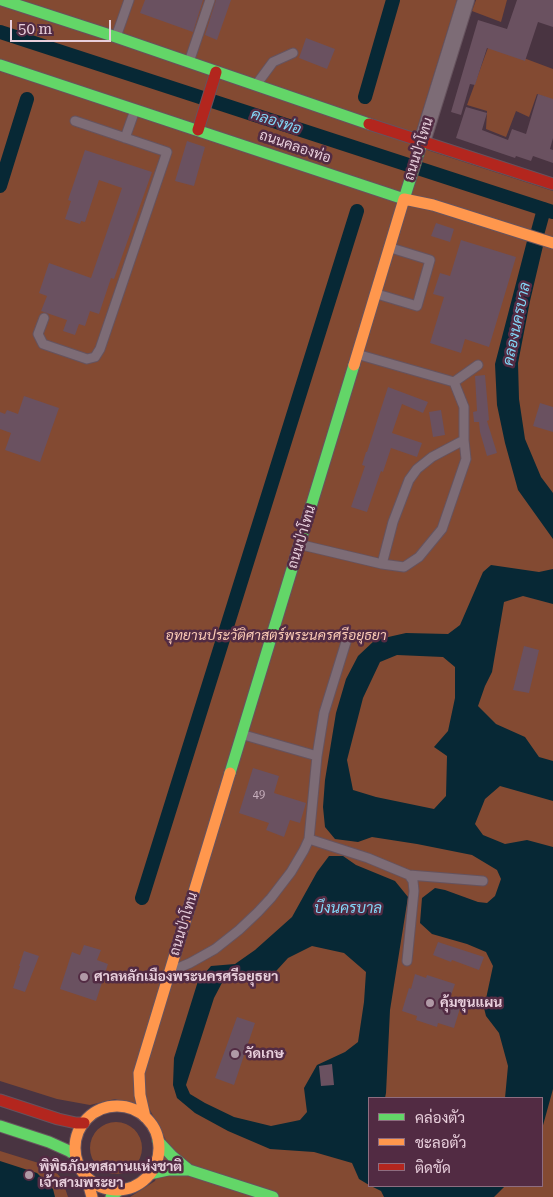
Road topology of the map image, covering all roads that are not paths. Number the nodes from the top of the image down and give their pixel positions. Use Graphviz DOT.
graph roads {
  1 [pos="2,0"];
  2 [pos="129,0"];
  3 [pos="210,0"];
  4 [pos="466,0"];
  5 [pos="116,37"];
  6 [pos="293,53"];
  7 [pos="188,62"];
  8 [pos="0,65"];
  9 [pos="215,75"];
  10 [pos="256,85"];
  11 [pos="135,110"];
  12 [pos="75,121"];
  13 [pos="199,126"];
  14 [pos="125,138"];
  15 [pos="421,145"];
  16 [pos="553,184"];
  17 [pos="404,199"];
  18 [pos="553,244"];
  19 [pos="389,248"];
  20 [pos="375,293"];
  21 [pos="44,318"];
  22 [pos="357,354"];
  23 [pos="478,365"];
  24 [pos="454,382"];
  25 [pos="464,440"];
  26 [pos="300,544"];
  27 [pos="382,564"];
  28 [pos="346,642"];
  29 [pos="242,734"];
  30 [pos="317,756"];
  31 [pos="309,839"];
  32 [pos="408,875"];
  33 [pos="483,881"];
  34 [pos="407,961"];
  35 [pos="170,972"];
  36 [pos="139,1073"];
  37 [pos="0,1100"];
  38 [pos="111,1107"];
  39 [pos="145,1117"];
  40 [pos="84,1123"];
  41 [pos="0,1126"];
  42 [pos="158,1141"];
  43 [pos="75,1154"];
  44 [pos="189,1170"];
  45 [pos="149,1174"];
  46 [pos="87,1179"];
  47 [pos="115,1194"];
  48 [pos="92,1197"];
  49 [pos="273,1197"];
  1 -- 5 [label="main road"];
  2 -- 5 [label="lane"];
  3 -- 7 [label="lane"];
  4 -- 15 [label="street, ถนนป่าโทน"];
  5 -- 7 [label="main road"];
  6 -- 10 [label="lane"];
  7 -- 9 [label="main road"];
  8 -- 11 [label="main road, ถนนคลองท่อ"];
  9 -- 10 [label="main road"];
  9 -- 13 [label="main road"];
  10 -- 15 [label="main road"];
  11 -- 13 [label="main road, ถนนคลองท่อ"];
  11 -- 14 [label="lane"];
  12 -- 14 [label="lane"];
  13 -- 17 [label="main road, ถนนคลองท่อ"];
  14 -- 21 [label="lane"];
  15 -- 16 [label="main road"];
  15 -- 17 [label="main road, ถนนป่าโทน"];
  17 -- 18 [label="main road, ถนนคลองท่อ"];
  17 -- 19 [label="main road, ถนนป่าโทน"];
  19 -- 20 [label="main road, ถนนป่าโทน"];
  19 -- 20 [label="lane"];
  20 -- 22 [label="main road, ถนนป่าโทน"];
  22 -- 24 [label="lane"];
  22 -- 26 [label="main road, ถนนป่าโทน"];
  23 -- 24 [label="lane"];
  24 -- 25 [label="lane"];
  25 -- 27 [label="lane"];
  25 -- 27 [label="lane"];
  26 -- 27 [label="lane"];
  26 -- 29 [label="main road, ถนนป่าโทน"];
  28 -- 30 [label="lane"];
  29 -- 30 [label="lane"];
  29 -- 35 [label="main road, ถนนป่าโทน"];
  30 -- 31 [label="lane"];
  31 -- 32 [label="lane"];
  31 -- 35 [label="lane"];
  32 -- 33 [label="lane"];
  32 -- 34 [label="lane"];
  35 -- 36 [label="main road, ถนนป่าโทน"];
  36 -- 38 [label="main road, ถนนป่าโทน"];
  36 -- 39 [label="main road, ถนนป่าโทน"];
  37 -- 40 [label="main road"];
  38 -- 39 [label="main road"];
  38 -- 40 [label="main road"];
  39 -- 42 [label="main road"];
  40 -- 43 [label="main road"];
  41 -- 43 [label="main road"];
  42 -- 44 [label="main road"];
  42 -- 45 [label="main road"];
  43 -- 46 [label="main road"];
  44 -- 45 [label="main road"];
  44 -- 49 [label="main road"];
  45 -- 47 [label="main road"];
  46 -- 47 [label="main road"];
  46 -- 48 [label="main road"];
}
